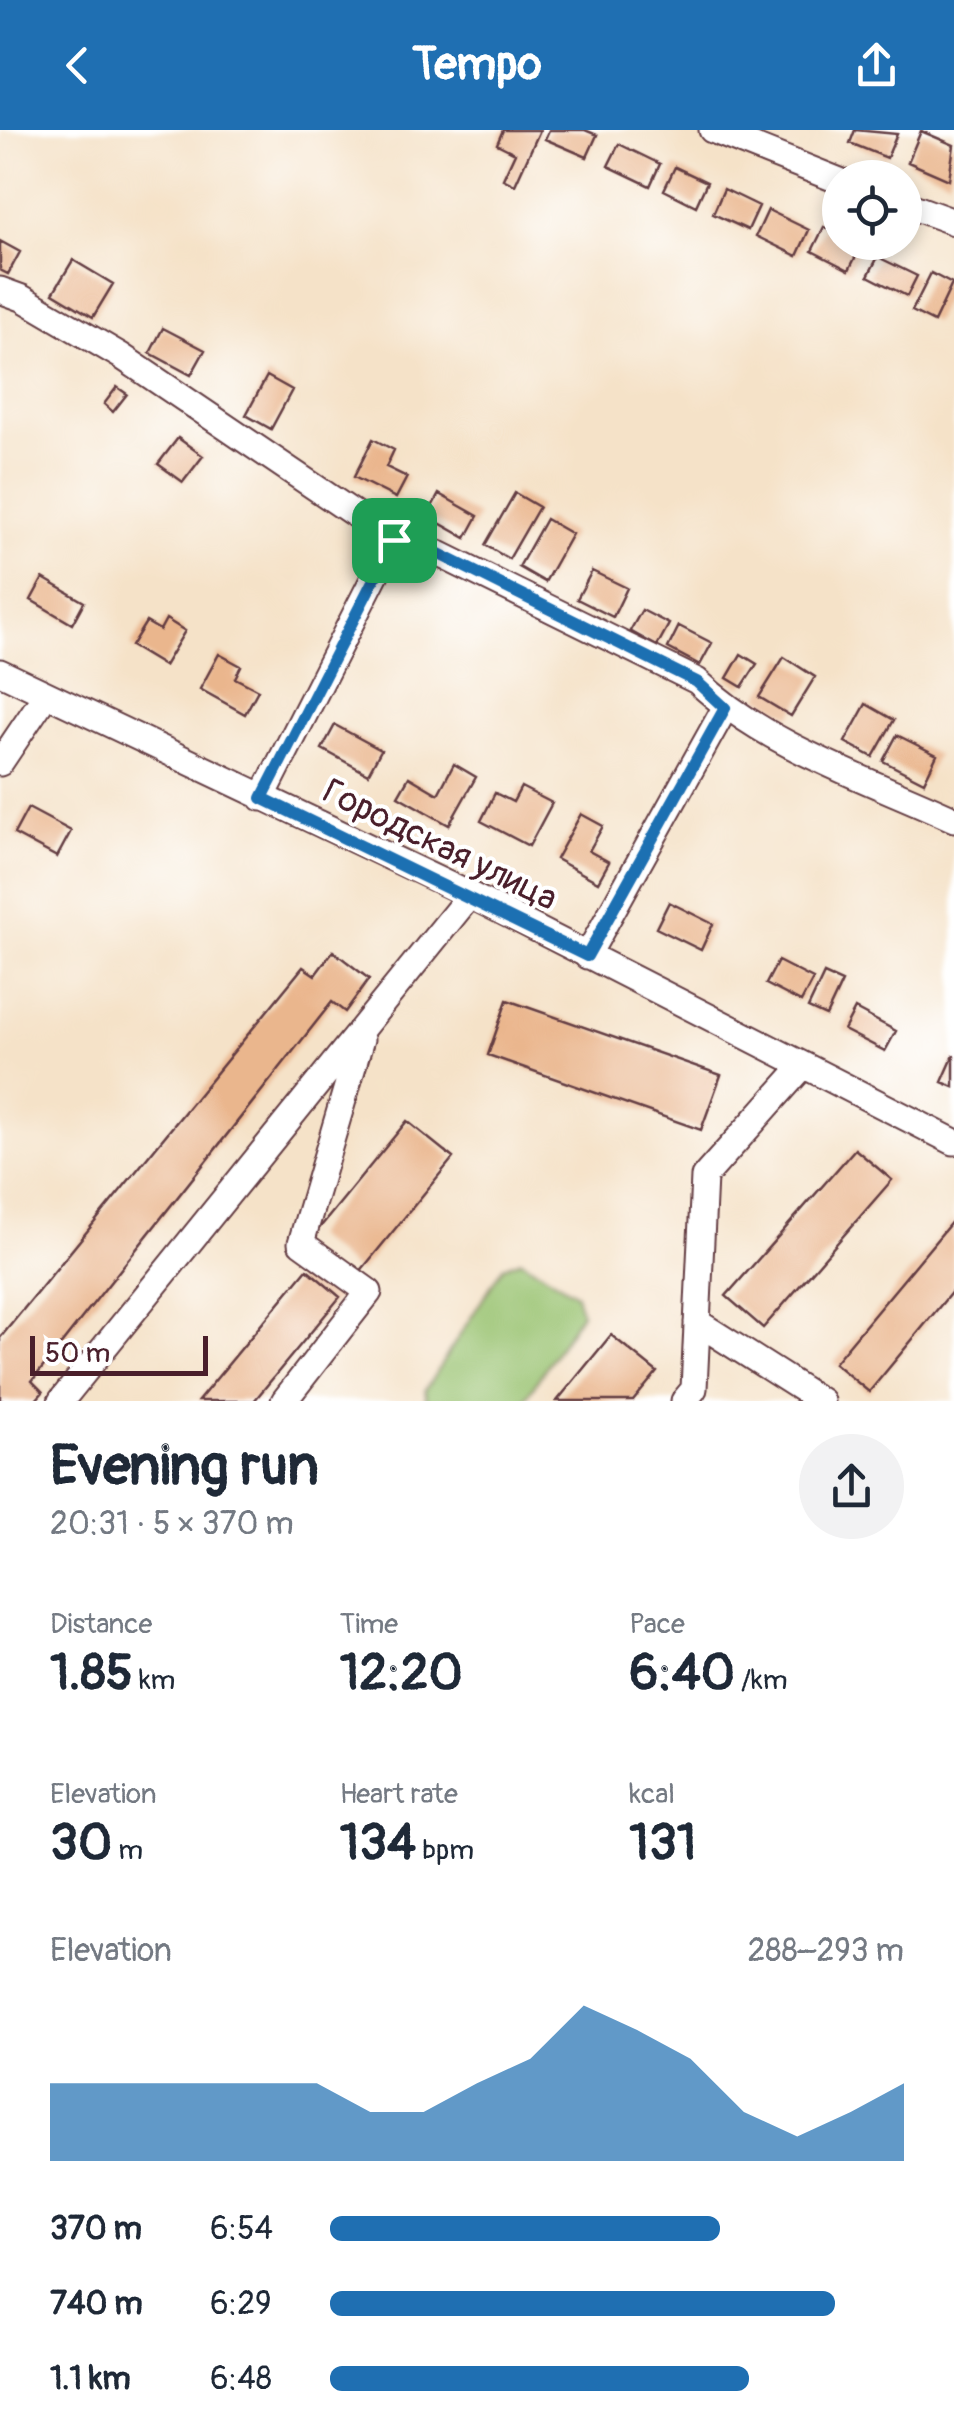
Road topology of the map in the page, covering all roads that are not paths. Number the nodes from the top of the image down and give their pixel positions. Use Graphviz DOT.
graph roads {
  1 [pos="712,130"];
  2 [pos="758,140"];
  3 [pos="822,171"];
  4 [pos="922,210"];
  5 [pos="954,222"];
  6 [pos="0,290"];
  7 [pos="394,540"];
  8 [pos="0,672"];
  9 [pos="45,696"];
  10 [pos="725,708"];
  11 [pos="0,764"];
  12 [pos="262,798"];
  13 [pos="954,818"];
  14 [pos="470,896"];
  15 [pos="587,956"];
  16 [pos="365,1027"];
  17 [pos="803,1066"];
  18 [pos="954,1142"];
  19 [pos="697,1322"];
  20 [pos="61,1401"];
  21 [pos="284,1401"];
  22 [pos="684,1401"];
  23 [pos="821,1401"];
  1 -- 2 [label="street"];
  2 -- 3 [label="street"];
  4 -- 5 [label="street"];
  6 -- 7 [label="street"];
  7 -- 10 [label="street"];
  7 -- 12 [label="street"];
  8 -- 9 [label="street, Городская улица"];
  9 -- 11 [label="street"];
  9 -- 12 [label="street, Городская улица"];
  10 -- 13 [label="street"];
  10 -- 15 [label="street"];
  12 -- 14 [label="street, Городская улица"];
  14 -- 15 [label="street, Городская улица"];
  14 -- 16 [label="street"];
  15 -- 17 [label="street, Городская улица"];
  16 -- 20 [label="street"];
  16 -- 21 [label="street"];
  17 -- 18 [label="street, Городская улица"];
  17 -- 19 [label="street"];
  19 -- 22 [label="street"];
  19 -- 23 [label="street"];
}
